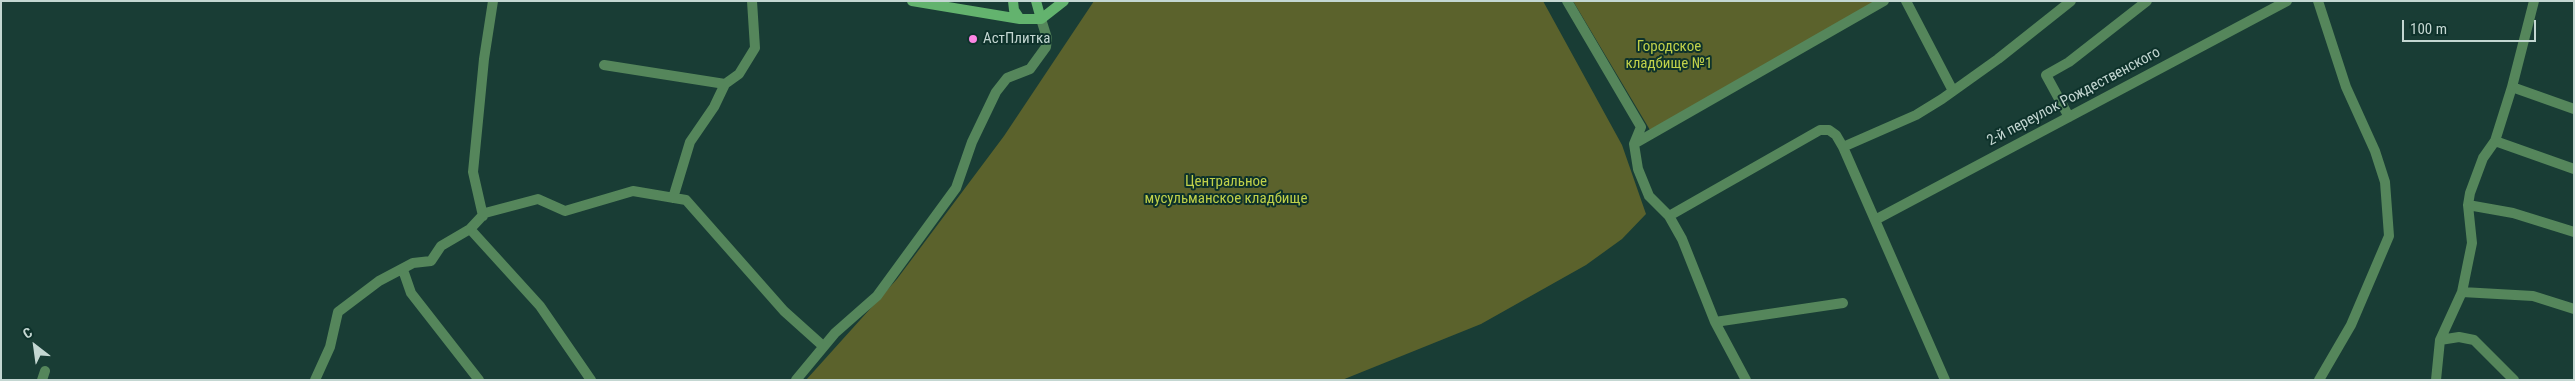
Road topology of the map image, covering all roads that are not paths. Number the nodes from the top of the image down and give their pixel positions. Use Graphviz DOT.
graph roads {
  1 [pos="493,1"];
  2 [pos="752,1"];
  3 [pos="912,1"];
  4 [pos="1014,1"];
  5 [pos="1036,1"];
  6 [pos="1064,1"];
  7 [pos="1567,1"];
  8 [pos="1884,1"];
  9 [pos="1906,1"];
  10 [pos="2071,1"];
  11 [pos="2147,1"];
  12 [pos="2287,1"];
  13 [pos="2318,1"];
  14 [pos="2534,1"];
  15 [pos="1020,19"];
  16 [pos="1041,19"];
  17 [pos="604,65"];
  18 [pos="725,84"];
  19 [pos="2512,87"];
  20 [pos="1954,91"];
  21 [pos="2574,109"];
  22 [pos="2069,117"];
  23 [pos="2495,141"];
  24 [pos="1634,144"];
  25 [pos="1843,147"];
  26 [pos="2574,169"];
  27 [pos="673,198"];
  28 [pos="2468,204"];
  29 [pos="482,216"];
  30 [pos="1669,216"];
  31 [pos="1875,220"];
  32 [pos="470,229"];
  33 [pos="2574,232"];
  34 [pos="403,270"];
  35 [pos="2462,292"];
  36 [pos="1843,303"];
  37 [pos="2574,308"];
  38 [pos="1715,322"];
  39 [pos="2440,340"];
  40 [pos="823,346"];
  41 [pos="315,380"];
  42 [pos="479,380"];
  43 [pos="591,380"];
  44 [pos="796,380"];
  45 [pos="1746,380"];
  46 [pos="1945,380"];
  47 [pos="2319,380"];
  48 [pos="2436,380"];
  49 [pos="2514,380"];
  1 -- 29 [label="street"];
  2 -- 18 [label="street"];
  3 -- 15 [label="main road"];
  4 -- 15 [label="main road"];
  5 -- 16 [label="main road"];
  6 -- 16 [label="main road"];
  7 -- 24 [label="street"];
  8 -- 24 [label="street"];
  9 -- 20 [label="street"];
  10 -- 20 [label="street"];
  11 -- 22 [label="street"];
  12 -- 22 [label="street, 2-й переулок Рождественского"];
  13 -- 47 [label="street"];
  14 -- 19 [label="street"];
  15 -- 16 [label="main road"];
  16 -- 40 [label="street"];
  17 -- 18 [label="street"];
  18 -- 27 [label="street"];
  19 -- 21 [label="street"];
  19 -- 23 [label="street"];
  20 -- 25 [label="street"];
  22 -- 31 [label="street, 2-й переулок Рождественского"];
  23 -- 26 [label="street"];
  23 -- 28 [label="street"];
  24 -- 30 [label="street"];
  25 -- 30 [label="street"];
  25 -- 31 [label="street"];
  27 -- 29 [label="street"];
  27 -- 40 [label="street"];
  28 -- 33 [label="street"];
  28 -- 35 [label="street"];
  29 -- 32 [label="street"];
  30 -- 38 [label="street"];
  31 -- 46 [label="street"];
  32 -- 34 [label="street"];
  32 -- 43 [label="street"];
  34 -- 41 [label="street"];
  34 -- 42 [label="street"];
  35 -- 37 [label="street"];
  35 -- 39 [label="street"];
  36 -- 38 [label="street"];
  38 -- 45 [label="street"];
  39 -- 48 [label="street"];
  39 -- 49 [label="street"];
  40 -- 44 [label="street"];
}
